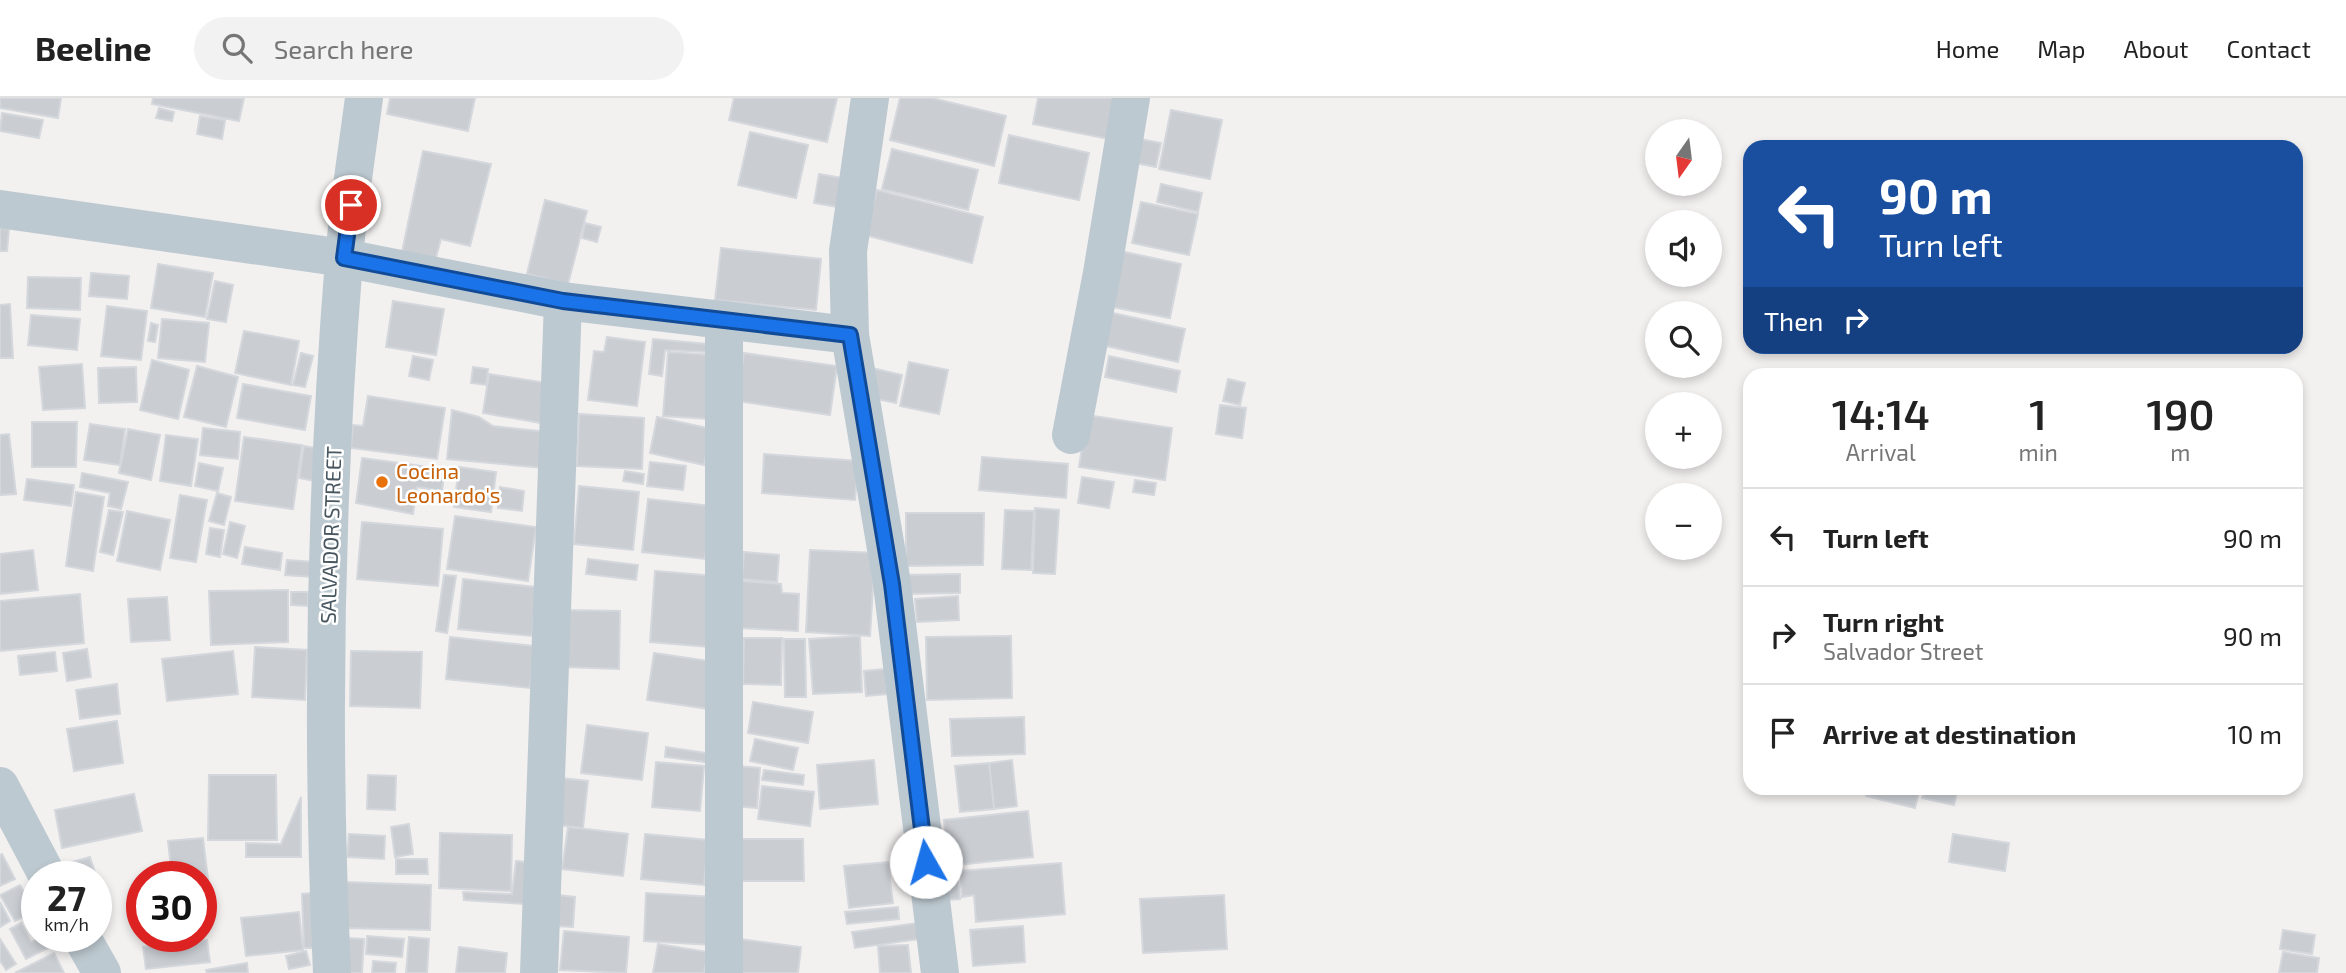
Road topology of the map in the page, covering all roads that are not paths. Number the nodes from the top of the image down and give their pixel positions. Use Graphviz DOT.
graph roads {
  1 [pos="364,98"];
  2 [pos="870,98"];
  3 [pos="1131,98"];
  4 [pos="0,209"];
  5 [pos="344,258"];
  6 [pos="563,301"];
  7 [pos="724,320"];
  8 [pos="850,335"];
  9 [pos="1071,435"];
  10 [pos="0,786"];
  11 [pos="40,861"];
  12 [pos="90,952"];
  13 [pos="102,973"];
  14 [pos="332,973"];
  15 [pos="539,973"];
  16 [pos="723,973"];
  17 [pos="940,973"];
  1 -- 5 [label="street, SALVADOR STREET"];
  2 -- 8 [label="street"];
  3 -- 9 [label="street"];
  4 -- 5 [label="street"];
  5 -- 6 [label="street"];
  5 -- 14 [label="street, SALVADOR STREET"];
  6 -- 7 [label="street"];
  6 -- 15 [label="street"];
  7 -- 8 [label="street"];
  7 -- 16 [label="street"];
  8 -- 17 [label="street"];
  10 -- 11 [label="street"];
  12 -- 13 [label="street"];
}
